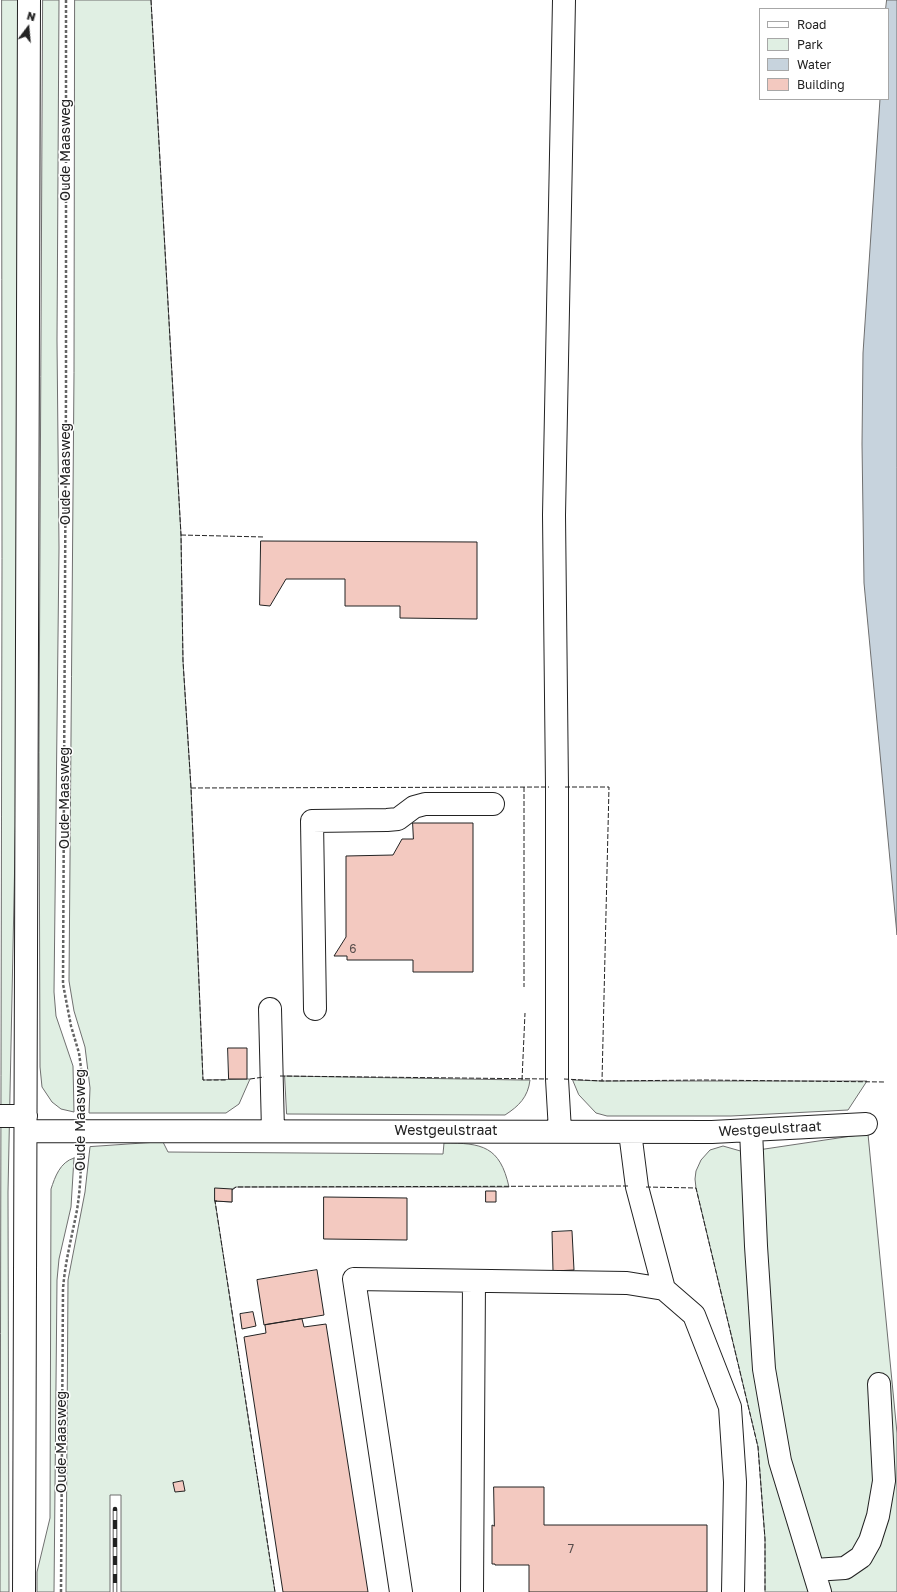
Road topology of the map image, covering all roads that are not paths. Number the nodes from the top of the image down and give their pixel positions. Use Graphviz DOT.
graph roads {
  1 [pos="29,0"];
  2 [pos="564,0"];
  3 [pos="493,804"];
  4 [pos="270,1009"];
  5 [pos="315,1009"];
  6 [pos="0,1116"];
  7 [pos="26,1124"];
  8 [pos="866,1124"];
  9 [pos="751,1130"];
  10 [pos="273,1131"];
  11 [pos="560,1131"];
  12 [pos="630,1132"];
  13 [pos="474,1281"];
  14 [pos="664,1289"];
  15 [pos="879,1384"];
  16 [pos="814,1570"];
  17 [pos="24,1592"];
  18 [pos="401,1592"];
  19 [pos="472,1592"];
  20 [pos="733,1592"];
  21 [pos="820,1592"];
  1 -- 7 [label="street"];
  2 -- 11 [label="street"];
  3 -- 5 [label="street"];
  4 -- 10 [label="street"];
  6 -- 7 [label="street, Westgeulstraat"];
  7 -- 10 [label="street, Westgeulstraat"];
  7 -- 17 [label="street"];
  8 -- 9 [label="street, Westgeulstraat"];
  9 -- 12 [label="street, Westgeulstraat"];
  9 -- 16 [label="street"];
  10 -- 11 [label="street, Westgeulstraat"];
  11 -- 12 [label="street, Westgeulstraat"];
  12 -- 14 [label="street"];
  13 -- 14 [label="street"];
  13 -- 18 [label="street"];
  13 -- 19 [label="street"];
  14 -- 20 [label="street"];
  15 -- 16 [label="street"];
  16 -- 21 [label="street"];
}
